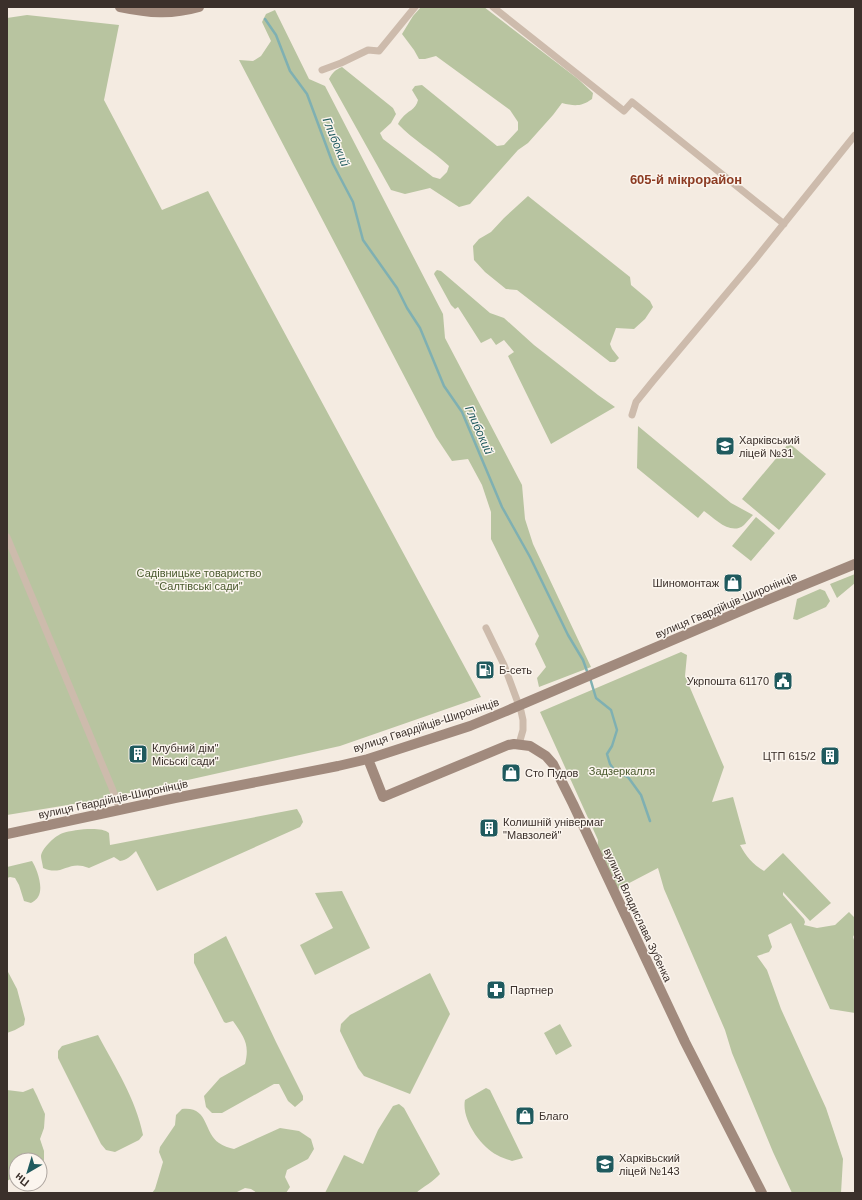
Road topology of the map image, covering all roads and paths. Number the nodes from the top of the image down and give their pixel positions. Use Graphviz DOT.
graph roads {
  1 [pos="120,7"];
  2 [pos="199,7"];
  3 [pos="415,7"];
  4 [pos="493,7"];
  5 [pos="322,70"];
  6 [pos="855,136"];
  7 [pos="784,224"];
  8 [pos="632,415"];
  9 [pos="7,537"];
  10 [pos="855,564"];
  11 [pos="486,628"];
  12 [pos="519,744"];
  13 [pos="368,759"];
  14 [pos="120,810"];
  15 [pos="7,834"];
  16 [pos="762,1193"];
  1 -- 2 [label="main road"];
  3 -- 5 [label="street"];
  4 -- 7 [label="street"];
  6 -- 7 [label="street"];
  7 -- 8 [label="street"];
  9 -- 14 [label="street"];
  10 -- 13 [label="main road, вулиця Гвардійців-Широнінців"];
  11 -- 12 [label="street"];
  12 -- 13 [label="main road, вулиця Владислава Зубенка"];
  12 -- 16 [label="main road, вулиця Владислава Зубенка"];
  13 -- 14 [label="main road, вулиця Гвардійців-Широнінців"];
  14 -- 15 [label="main road, вулиця Гвардійців-Широнінців"];
}
